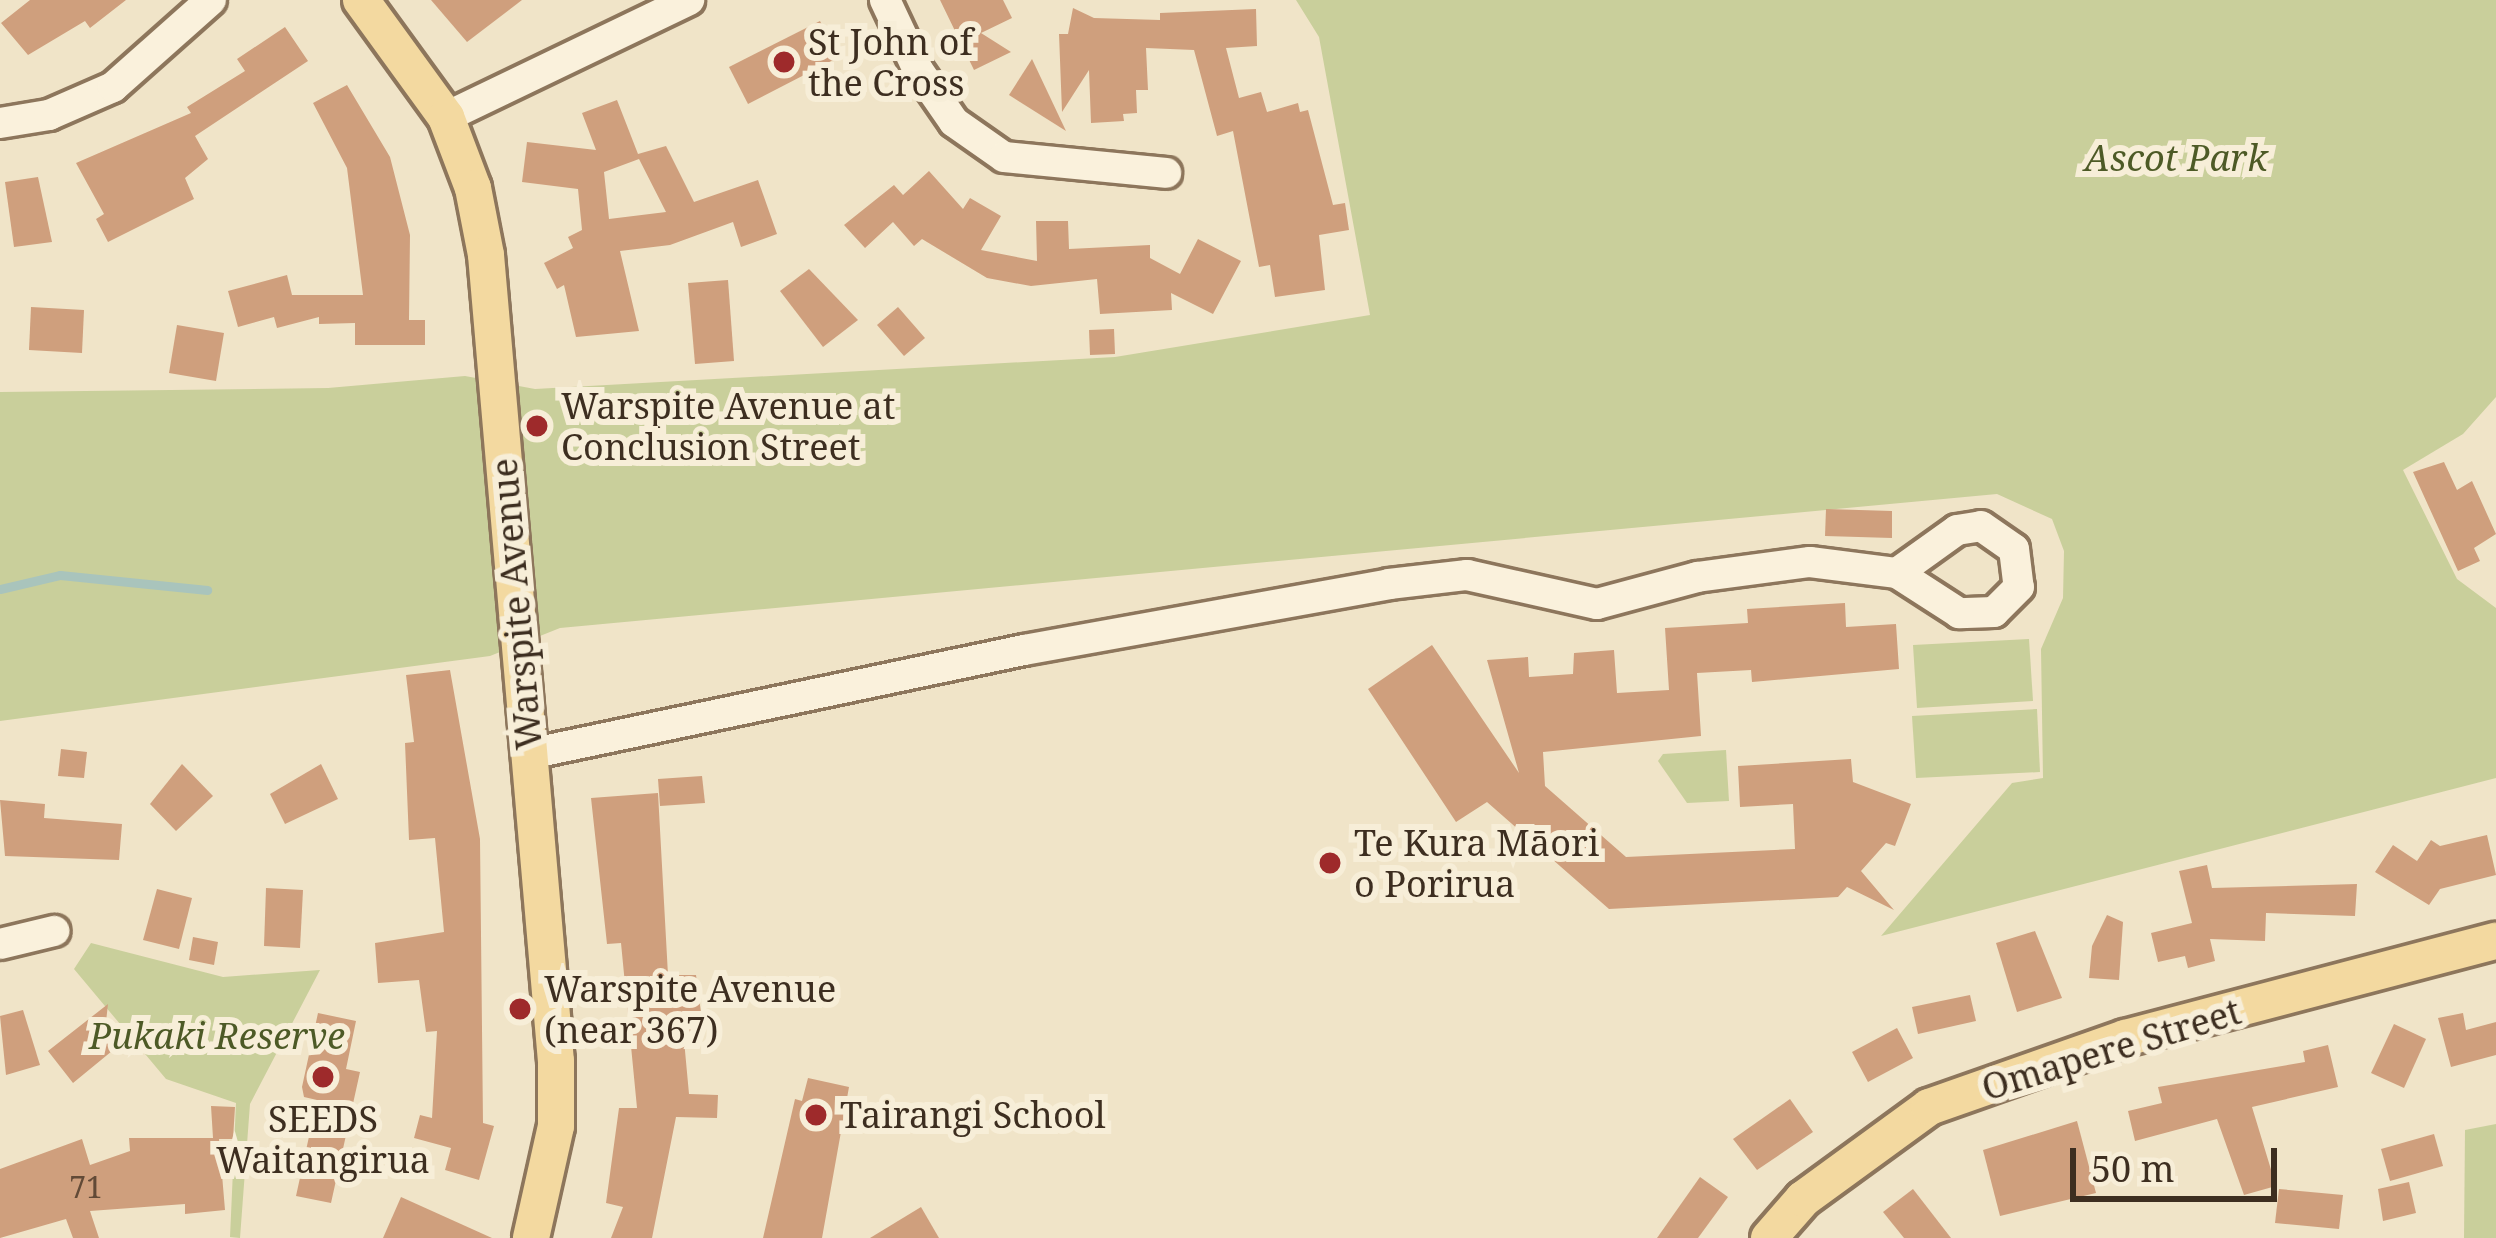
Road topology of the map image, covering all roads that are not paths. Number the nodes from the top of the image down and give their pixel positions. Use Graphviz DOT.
graph roads {
  1 [pos="211,0"];
  2 [pos="361,0"];
  3 [pos="689,0"];
  4 [pos="885,0"];
  5 [pos="446,117"];
  6 [pos="0,123"];
  7 [pos="1166,173"];
  8 [pos="1897,573"];
  9 [pos="529,754"];
  10 [pos="54,932"];
  11 [pos="2496,941"];
  12 [pos="0,944"];
  13 [pos="531,1238"];
  14 [pos="1769,1238"];
  1 -- 6 [label="street"];
  2 -- 5 [label="main road, Warspite Avenue"];
  3 -- 5 [label="street"];
  4 -- 7 [label="street"];
  5 -- 9 [label="main road, Warspite Avenue"];
  8 -- 9 [label="street"];
  9 -- 13 [label="main road, Warspite Avenue"];
  10 -- 12 [label="street"];
  11 -- 14 [label="main road, Omapere Street"];
}
